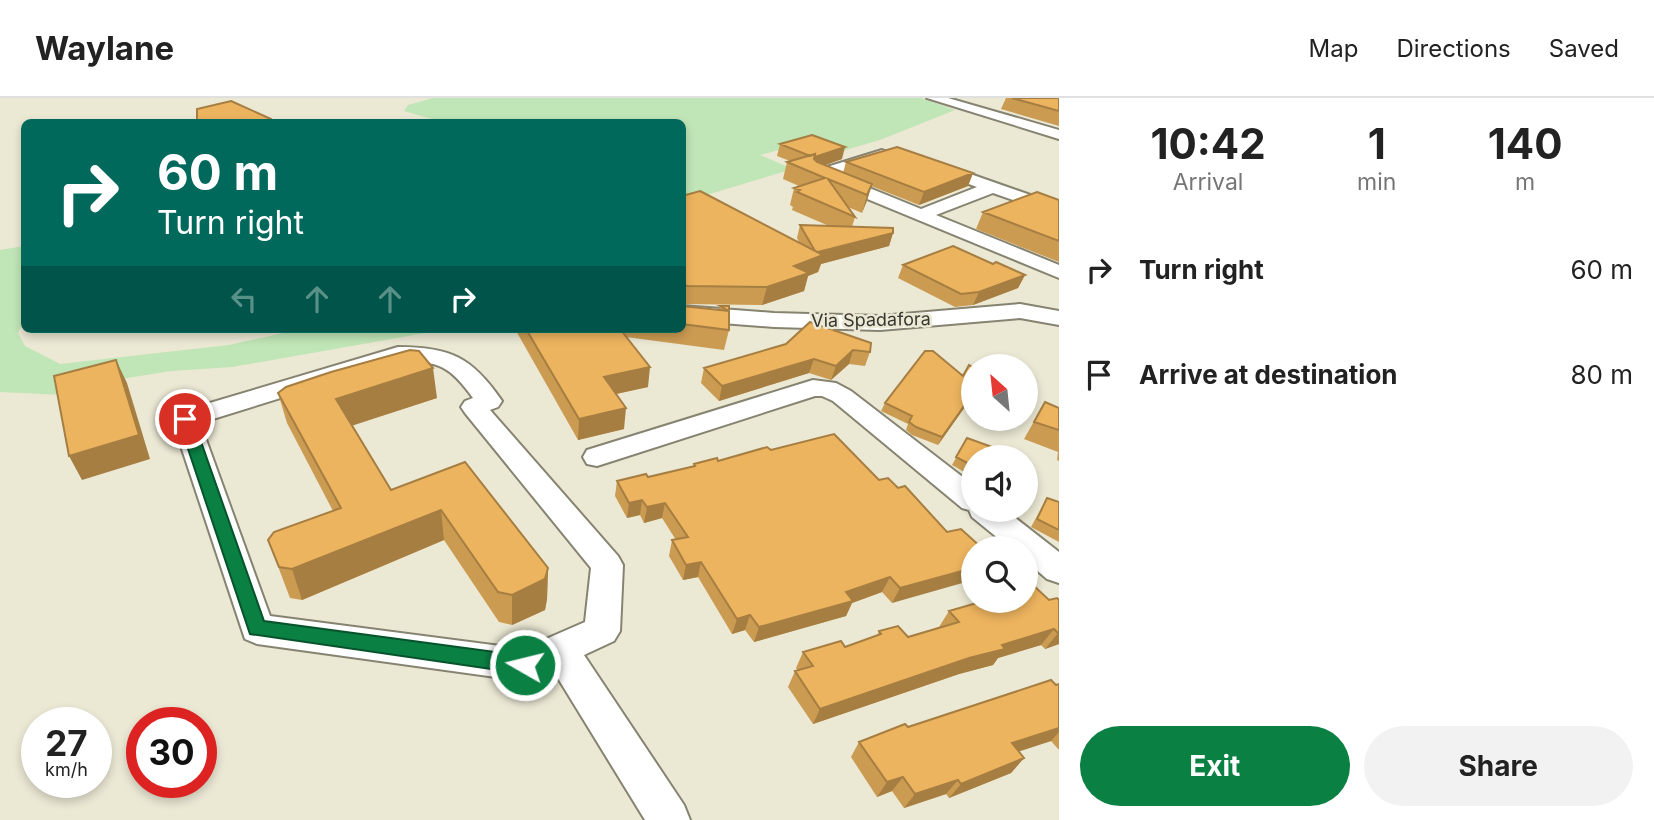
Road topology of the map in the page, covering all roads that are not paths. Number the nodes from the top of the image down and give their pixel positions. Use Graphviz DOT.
graph roads {
  1 [pos="934,98"];
  2 [pos="1047,116"];
  3 [pos="1012,121"];
  4 [pos="1059,135"];
  5 [pos="994,187"];
  6 [pos="1025,198"];
  7 [pos="1000,208"];
  8 [pos="1059,211"];
  9 [pos="921,215"];
  10 [pos="976,218"];
  11 [pos="951,228"];
  12 [pos="1059,272"];
  13 [pos="686,313"];
  14 [pos="1059,318"];
  15 [pos="597,457"];
  16 [pos="961,491"];
  17 [pos="999,522"];
  18 [pos="1059,570"];
  19 [pos="560,650"];
  20 [pos="669,820"];
  1 -- 3 [label="street"];
  2 -- 3 [label="street"];
  3 -- 4 [label="street"];
  5 -- 6 [label="street"];
  5 -- 9 [label="street"];
  5 -- 9 [label="street"];
  6 -- 7 [label="street"];
  6 -- 8 [label="street"];
  9 -- 11 [label="street"];
  10 -- 11 [label="street"];
  11 -- 12 [label="street"];
  13 -- 14 [label="street, Via Spadafora"];
  15 -- 16 [label="street"];
  17 -- 18 [label="street"];
  19 -- 19 [label="street"];
  19 -- 20 [label="street"];
}
